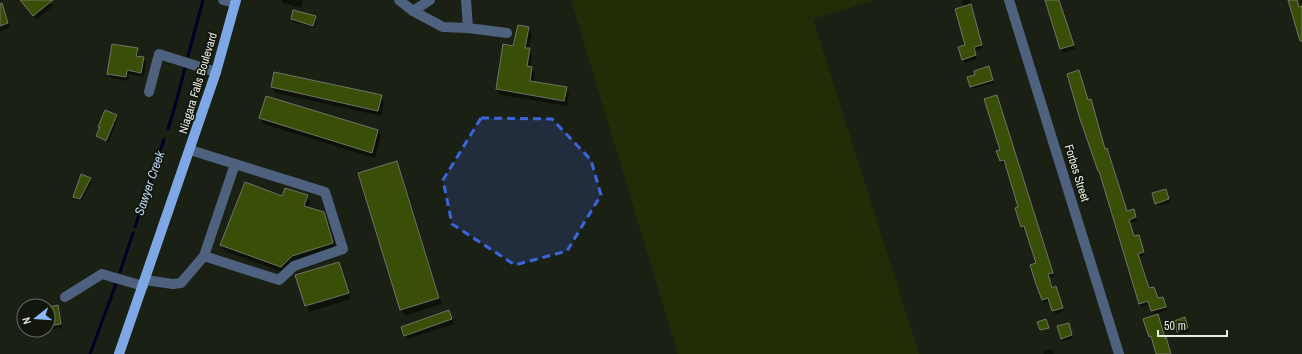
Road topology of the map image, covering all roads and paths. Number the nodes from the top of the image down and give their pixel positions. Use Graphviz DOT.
graph roads {
  1 [pos="223,0"];
  2 [pos="399,0"];
  3 [pos="430,0"];
  4 [pos="466,0"];
  5 [pos="1009,0"];
  6 [pos="235,2"];
  7 [pos="413,11"];
  8 [pos="468,28"];
  9 [pos="507,34"];
  10 [pos="216,72"];
  11 [pos="149,92"];
  12 [pos="190,150"];
  13 [pos="235,164"];
  14 [pos="204,256"];
  15 [pos="144,283"];
  16 [pos="65,297"];
  17 [pos="119,354"];
  18 [pos="1119,354"];
  1 -- 6 [label="street"];
  2 -- 7 [label="street"];
  3 -- 7 [label="street"];
  4 -- 8 [label="street"];
  5 -- 18 [label="street, Forbes Street"];
  6 -- 10 [label="main road, Niagara Falls Boulevard"];
  7 -- 8 [label="street"];
  8 -- 9 [label="street"];
  10 -- 11 [label="street"];
  10 -- 12 [label="main road, Niagara Falls Boulevard"];
  12 -- 13 [label="street"];
  12 -- 15 [label="main road, Niagara Falls Boulevard"];
  13 -- 14 [label="street"];
  13 -- 14 [label="street"];
  14 -- 15 [label="street"];
  15 -- 16 [label="street"];
  15 -- 17 [label="main road, Niagara Falls Boulevard"];
}
